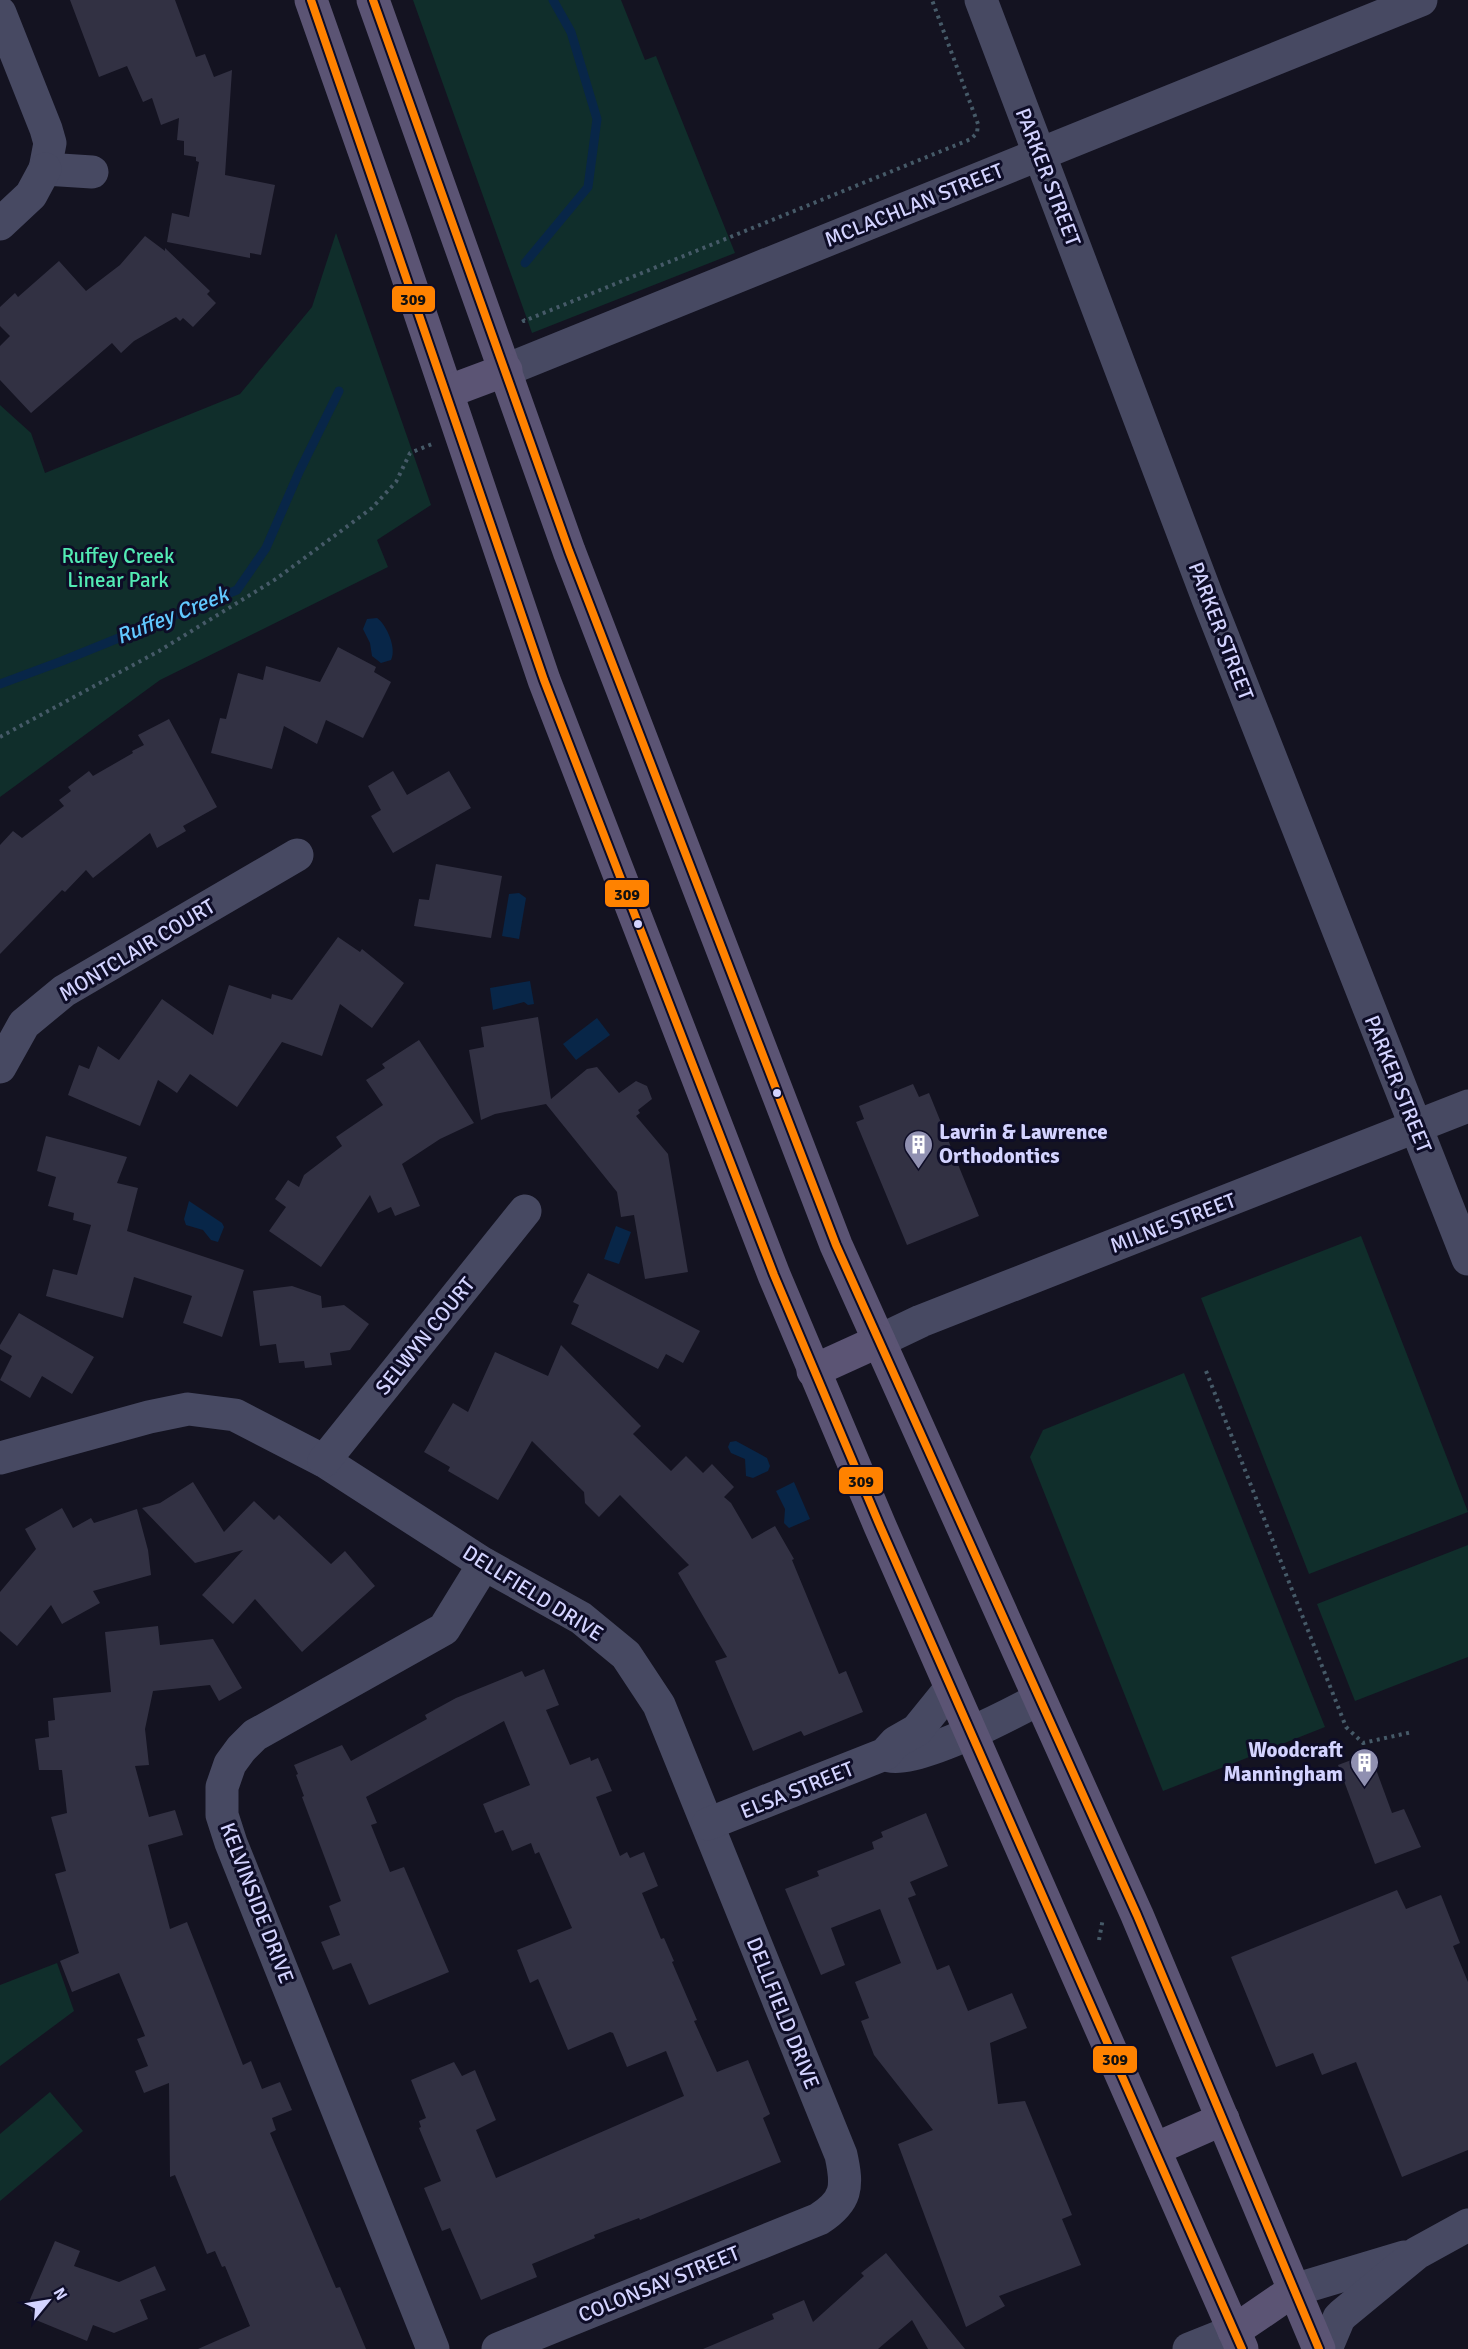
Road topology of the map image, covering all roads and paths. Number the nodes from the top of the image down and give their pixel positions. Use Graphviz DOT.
graph roads {
  1 [pos="311,0"];
  2 [pos="373,0"];
  3 [pos="932,0"];
  4 [pos="981,0"];
  5 [pos="1421,0"];
  6 [pos="0,13"];
  7 [pos="1039,153"];
  8 [pos="45,169"];
  9 [pos="92,172"];
  10 [pos="0,224"];
  11 [pos="520,310"];
  12 [pos="506,370"];
  13 [pos="447,392"];
  14 [pos="432,443"];
  15 [pos="0,737"];
  16 [pos="297,855"];
  17 [pos="0,1067"];
  18 [pos="1468,1106"];
  19 [pos="1416,1128"];
  20 [pos="525,1211"];
  21 [pos="1468,1259"];
  22 [pos="879,1341"];
  23 [pos="813,1371"];
  24 [pos="1206,1371"];
  25 [pos="0,1458"];
  26 [pos="324,1461"];
  27 [pos="484,1564"];
  28 [pos="951,1689"];
  29 [pos="1039,1699"];
  30 [pos="1412,1732"];
  31 [pos="971,1734"];
  32 [pos="885,1754"];
  33 [pos="708,1824"];
  34 [pos="1107,1912"];
  35 [pos="1098,1947"];
  36 [pos="1223,2119"];
  37 [pos="1155,2149"];
  38 [pos="819,2219"];
  39 [pos="1468,2225"];
  40 [pos="1417,2253"];
  41 [pos="1294,2290"];
  42 [pos="1238,2340"];
  43 [pos="433,2349"];
  44 [pos="498,2349"];
  45 [pos="1189,2349"];
  46 [pos="1319,2349"];
  47 [pos="1326,2349"];
  1 -- 13 [label="main road"];
  2 -- 12 [label="main road"];
  3 -- 11 [label="path"];
  4 -- 7 [label="street, PARKER STREET"];
  5 -- 7 [label="street, MCLACHLAN STREET"];
  6 -- 8 [label="street"];
  7 -- 12 [label="street, MCLACHLAN STREET"];
  7 -- 19 [label="street, PARKER STREET"];
  8 -- 9 [label="street"];
  8 -- 10 [label="street"];
  12 -- 13 [label="main road"];
  12 -- 22 [label="main road"];
  13 -- 23 [label="main road"];
  14 -- 15 [label="path"];
  16 -- 17 [label="street, MONTCLAIR COURT"];
  18 -- 19 [label="street, MILNE STREET"];
  19 -- 21 [label="street, PARKER STREET"];
  19 -- 22 [label="street, MILNE STREET"];
  20 -- 26 [label="street, SELWYN COURT"];
  22 -- 23 [label="main road"];
  22 -- 29 [label="main road"];
  23 -- 28 [label="main road"];
  24 -- 30 [label="path"];
  25 -- 26 [label="street, DELLFIELD DRIVE"];
  26 -- 27 [label="street, DELLFIELD DRIVE"];
  27 -- 33 [label="street, DELLFIELD DRIVE"];
  27 -- 43 [label="street, KELVINSIDE DRIVE"];
  28 -- 31 [label="main road"];
  28 -- 32 [label="street, ELSA STREET"];
  29 -- 31 [label="street, ELSA STREET"];
  29 -- 36 [label="main road"];
  31 -- 32 [label="street, ELSA STREET"];
  31 -- 37 [label="main road"];
  32 -- 33 [label="street, ELSA STREET"];
  33 -- 38 [label="street, DELLFIELD DRIVE"];
  34 -- 35 [label="path"];
  36 -- 37 [label="main road"];
  36 -- 41 [label="main road"];
  37 -- 42 [label="main road"];
  38 -- 44 [label="street, COLONSAY STREET"];
  39 -- 40 [label="street"];
  40 -- 41 [label="street"];
  40 -- 47 [label="street"];
  41 -- 42 [label="main road"];
  41 -- 46 [label="main road"];
  42 -- 45 [label="street"];
}
